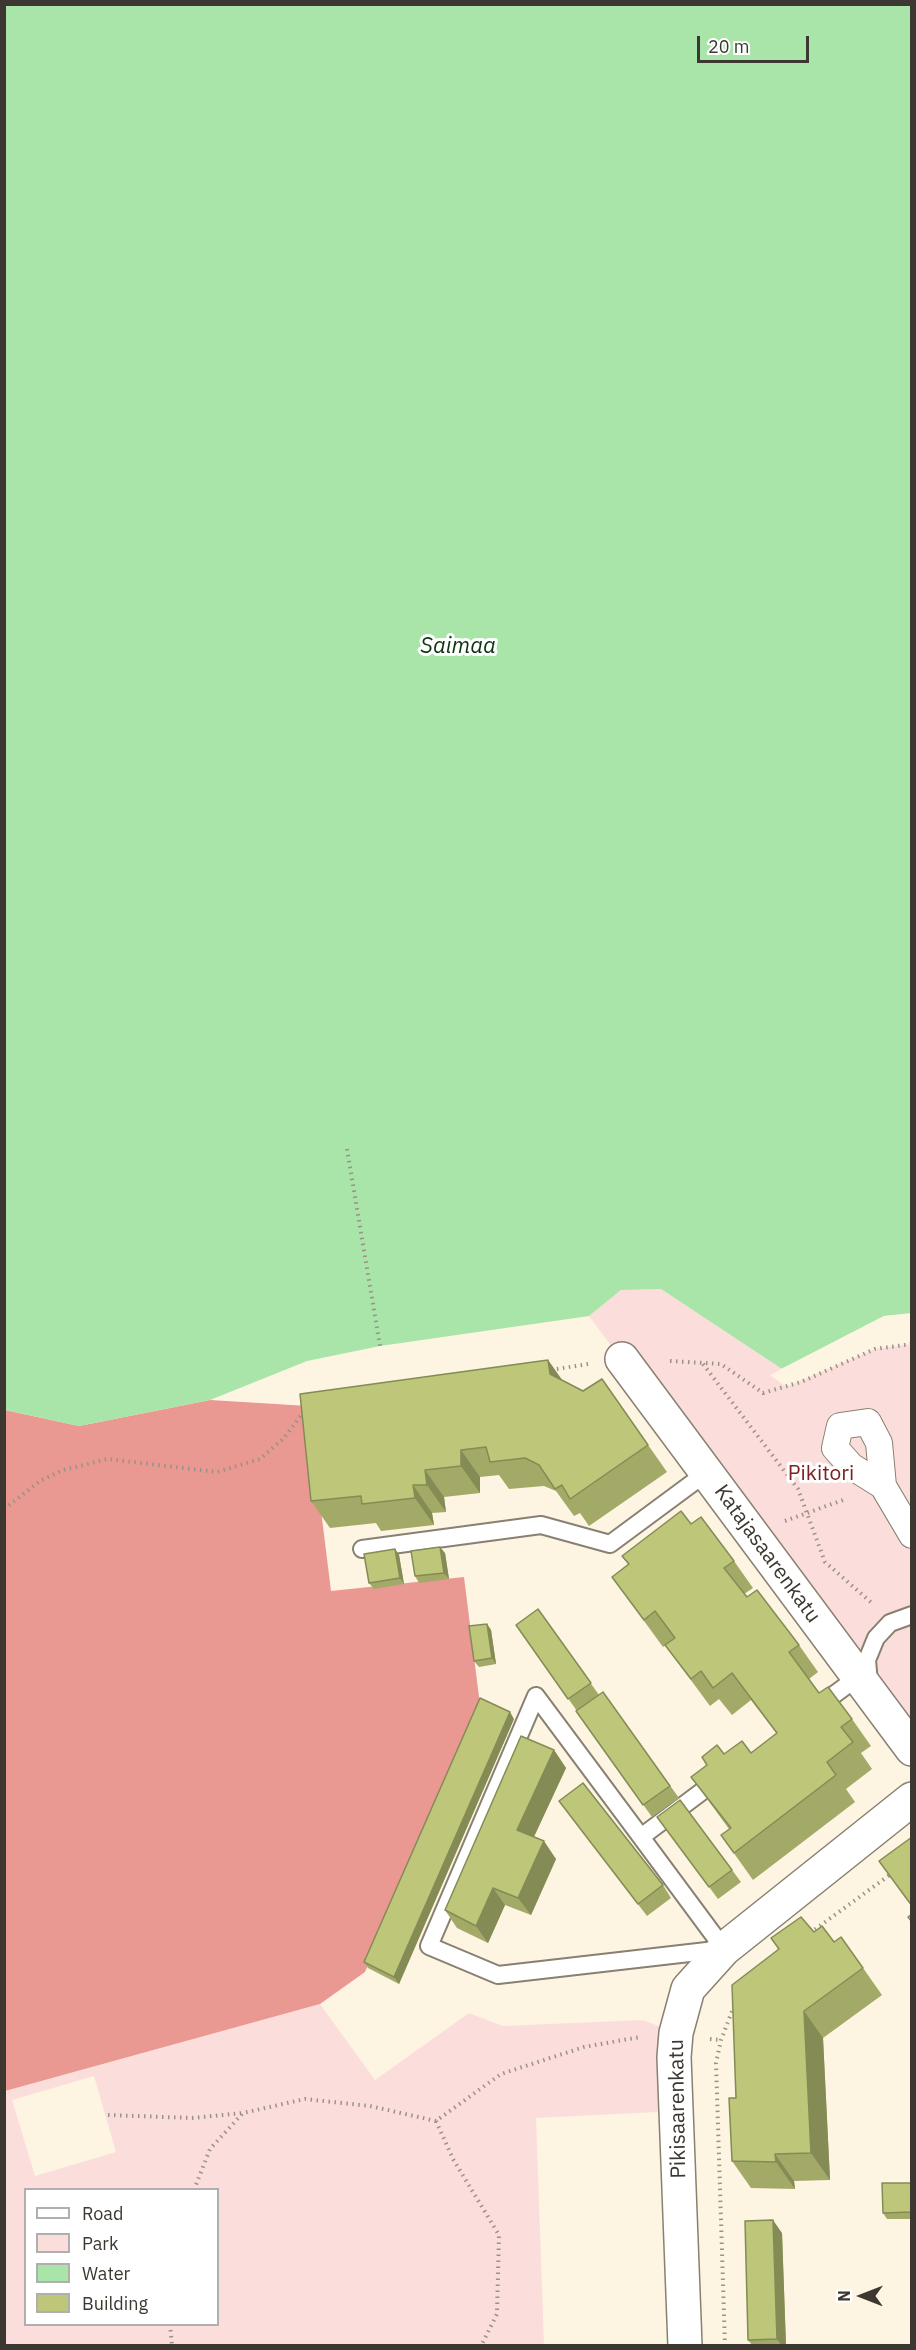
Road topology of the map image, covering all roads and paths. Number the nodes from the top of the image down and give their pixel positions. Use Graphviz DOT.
graph roads {
  1 [pos="347,1149"];
  2 [pos="912,1344"];
  3 [pos="380,1346"];
  4 [pos="622,1359"];
  5 [pos="703,1363"];
  6 [pos="540,1371"];
  7 [pos="308,1406"];
  8 [pos="706,1473"];
  9 [pos="883,1486"];
  10 [pos="4,1509"];
  11 [pos="912,1534"];
  12 [pos="362,1549"];
  13 [pos="879,1610"];
  14 [pos="912,1614"];
  15 [pos="858,1677"];
  16 [pos="878,1704"];
  17 [pos="801,1719"];
  18 [pos="912,1749"];
  19 [pos="735,1767"];
  20 [pos="912,1798"];
  21 [pos="641,1837"];
  22 [pos="893,1873"];
  23 [pos="802,1939"];
  24 [pos="724,1948"];
  25 [pos="738,1997"];
  26 [pos="676,2033"];
  27 [pos="721,2040"];
  28 [pos="243,2113"];
  29 [pos="108,2115"];
  30 [pos="435,2121"];
  31 [pos="195,2188"];
  32 [pos="171,2326"];
  33 [pos="172,2346"];
  34 [pos="481,2346"];
  35 [pos="685,2346"];
  36 [pos="725,2346"];
  1 -- 3 [label="path"];
  2 -- 5 [label="path"];
  4 -- 5 [label="path"];
  4 -- 6 [label="path"];
  4 -- 8 [label="street, Katajasaarenkatu"];
  5 -- 13 [label="path"];
  7 -- 10 [label="path"];
  8 -- 12 [label="lane"];
  8 -- 15 [label="street, Katajasaarenkatu"];
  9 -- 11 [label="street"];
  14 -- 16 [label="lane"];
  15 -- 16 [label="street, Katajasaarenkatu"];
  15 -- 17 [label="lane"];
  16 -- 18 [label="street, Katajasaarenkatu"];
  19 -- 21 [label="lane"];
  20 -- 24 [label="street, Pikisaarenkatu"];
  21 -- 24 [label="lane"];
  21 -- 24 [label="lane"];
  22 -- 23 [label="path"];
  24 -- 26 [label="street, Pikisaarenkatu"];
  25 -- 27 [label="path"];
  26 -- 27 [label="path"];
  26 -- 30 [label="path"];
  26 -- 35 [label="street, Pikisaarenkatu"];
  27 -- 36 [label="path"];
  28 -- 29 [label="path"];
  28 -- 30 [label="path"];
  28 -- 31 [label="path"];
  30 -- 34 [label="path"];
  32 -- 33 [label="path"];
}
